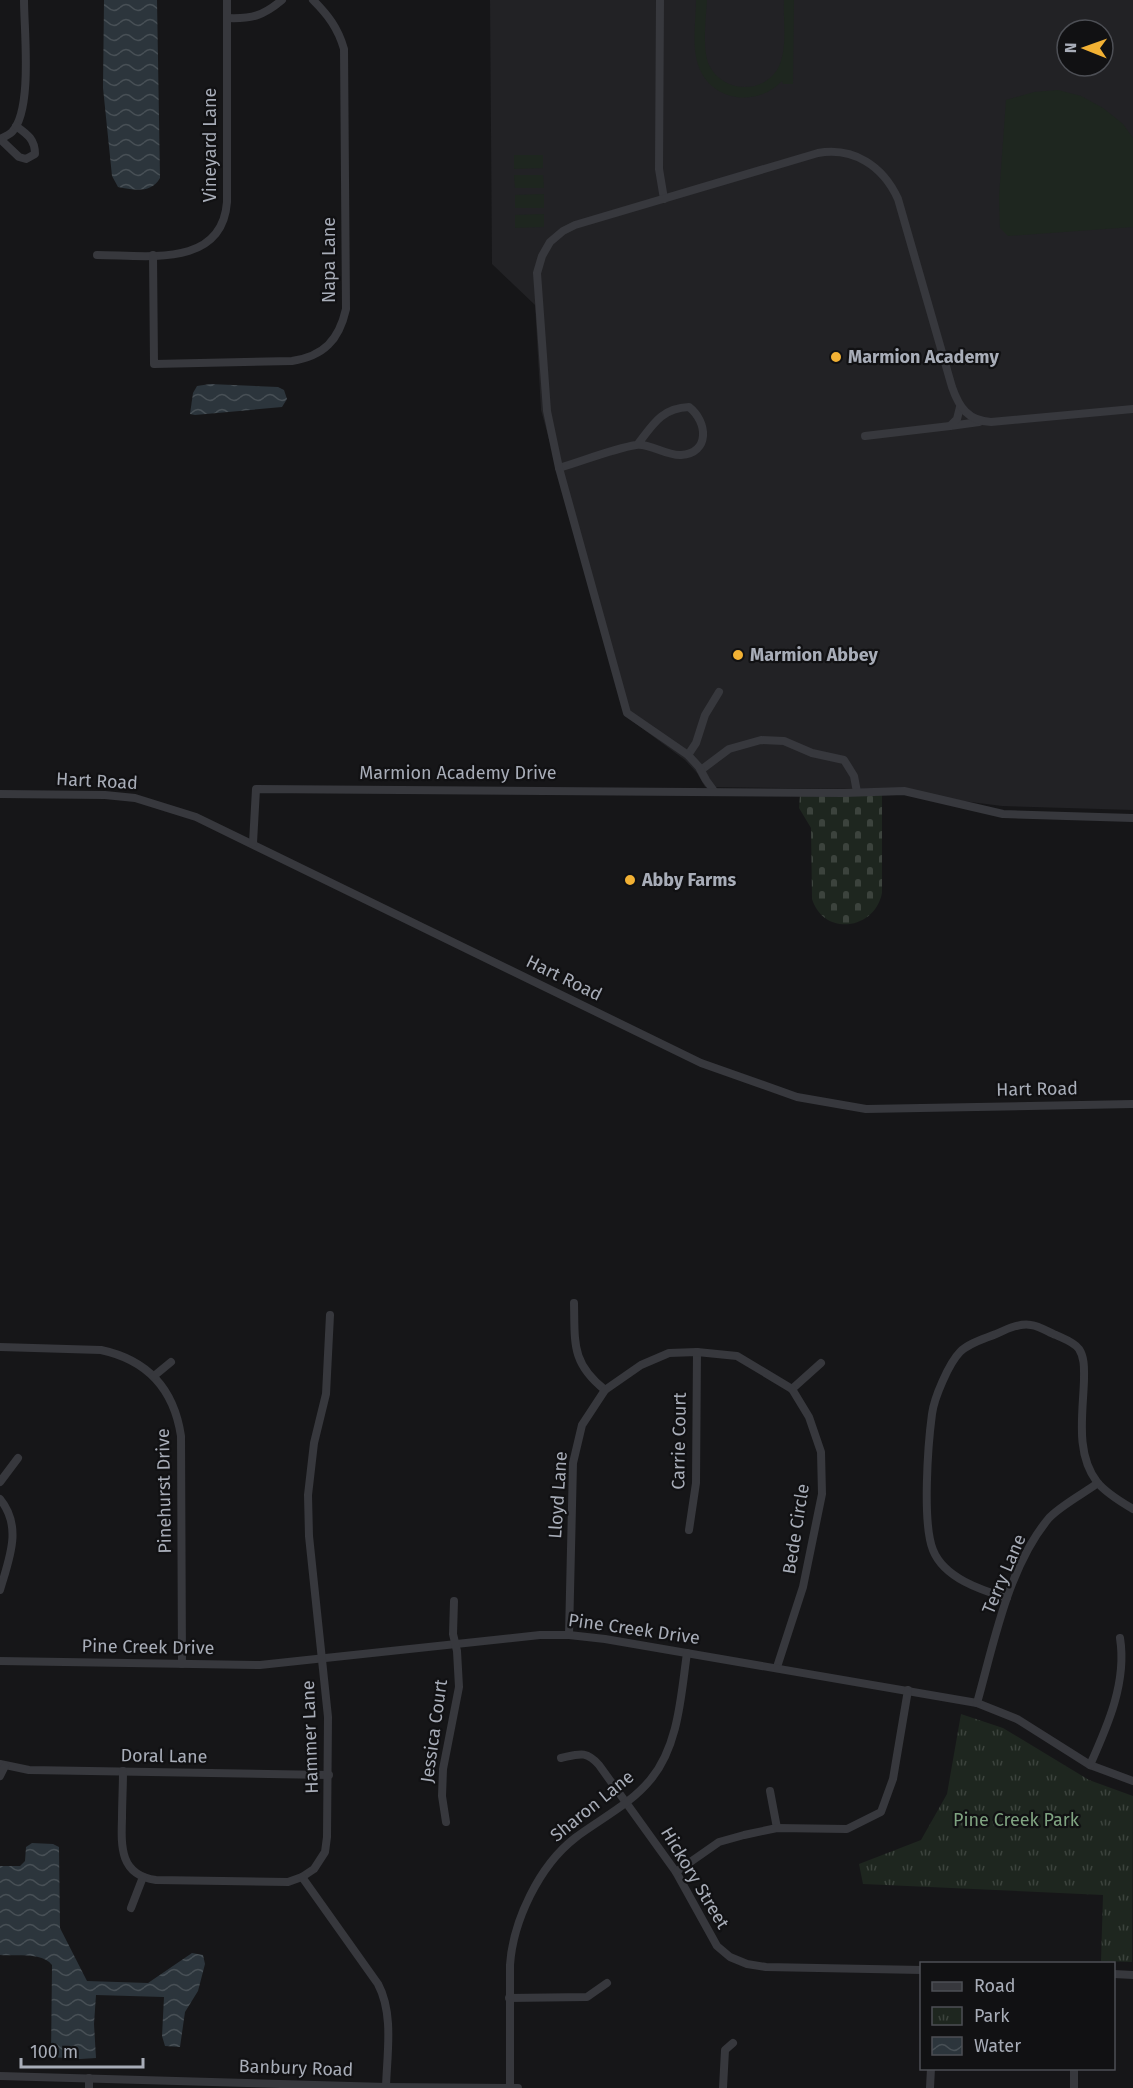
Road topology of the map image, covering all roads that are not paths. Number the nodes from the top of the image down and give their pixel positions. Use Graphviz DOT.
graph roads {
  1 [pos="24,0"];
  2 [pos="227,0"];
  3 [pos="282,0"];
  4 [pos="313,0"];
  5 [pos="660,0"];
  6 [pos="227,18"];
  7 [pos="14,129"];
  8 [pos="0,139"];
  9 [pos="664,199"];
  10 [pos="97,255"];
  11 [pos="153,255"];
  12 [pos="960,407"];
  13 [pos="1133,409"];
  14 [pos="980,422"];
  15 [pos="950,426"];
  16 [pos="865,436"];
  17 [pos="638,444"];
  18 [pos="559,468"];
  19 [pos="719,692"];
  20 [pos="688,755"];
  21 [pos="701,770"];
  22 [pos="714,791"];
  23 [pos="857,792"];
  24 [pos="0,794"];
  25 [pos="1133,818"];
  26 [pos="253,843"];
  27 [pos="1133,1104"];
  28 [pos="574,1303"];
  29 [pos="330,1315"];
  30 [pos="0,1347"];
  31 [pos="697,1352"];
  32 [pos="171,1362"];
  33 [pos="821,1363"];
  34 [pos="154,1376"];
  35 [pos="792,1389"];
  36 [pos="605,1390"];
  37 [pos="18,1458"];
  38 [pos="0,1482"];
  39 [pos="1098,1483"];
  40 [pos="0,1498"];
  41 [pos="1133,1509"];
  42 [pos="689,1530"];
  43 [pos="0,1590"];
  44 [pos="1007,1598"];
  45 [pos="454,1601"];
  46 [pos="569,1635"];
  47 [pos="1120,1638"];
  48 [pos="455,1644"];
  49 [pos="687,1653"];
  50 [pos="323,1659"];
  51 [pos="0,1661"];
  52 [pos="182,1664"];
  53 [pos="777,1667"];
  54 [pos="908,1690"];
  55 [pos="977,1703"];
  56 [pos="561,1758"];
  57 [pos="2,1765"];
  58 [pos="1090,1765"];
  59 [pos="123,1772"];
  60 [pos="329,1775"];
  61 [pos="0,1776"];
  62 [pos="1133,1781"];
  63 [pos="770,1791"];
  64 [pos="626,1802"];
  65 [pos="446,1822"];
  66 [pos="777,1828"];
  67 [pos="676,1872"];
  68 [pos="143,1877"];
  69 [pos="302,1877"];
  70 [pos="131,1908"];
  71 [pos="920,1970"];
  72 [pos="1115,1974"];
  73 [pos="1133,1975"];
  74 [pos="607,1983"];
  75 [pos="509,1998"];
  76 [pos="733,2043"];
  77 [pos="931,2070"];
  78 [pos="1074,2070"];
  79 [pos="0,2076"];
  80 [pos="89,2078"];
  81 [pos="264,2086"];
  82 [pos="386,2087"];
  83 [pos="89,2088"];
  84 [pos="510,2088"];
  85 [pos="518,2088"];
  86 [pos="723,2088"];
  87 [pos="930,2088"];
  88 [pos="1074,2088"];
  1 -- 7 [label="street"];
  2 -- 6 [label="street, Vineyard Lane"];
  3 -- 6 [label="street"];
  4 -- 11 [label="street, Napa Lane"];
  5 -- 9 [label="street"];
  6 -- 11 [label="street, Vineyard Lane"];
  7 -- 8 [label="street"];
  7 -- 8 [label="street"];
  9 -- 12 [label="street"];
  9 -- 18 [label="street"];
  10 -- 11 [label="street, Vineyard Lane"];
  12 -- 14 [label="street"];
  12 -- 15 [label="street"];
  13 -- 14 [label="street"];
  14 -- 15 [label="street"];
  15 -- 16 [label="street"];
  17 -- 17 [label="street"];
  17 -- 18 [label="street"];
  18 -- 20 [label="street"];
  19 -- 20 [label="street"];
  20 -- 21 [label="street"];
  21 -- 22 [label="street"];
  21 -- 23 [label="street"];
  22 -- 23 [label="street, Marmion Academy Drive"];
  22 -- 26 [label="street, Marmion Academy Drive"];
  23 -- 25 [label="street, Marmion Academy Drive"];
  24 -- 26 [label="street, Hart Road"];
  26 -- 27 [label="street, Hart Road"];
  28 -- 36 [label="street"];
  29 -- 50 [label="street, Hammer Lane"];
  30 -- 34 [label="street, Pinehurst Drive"];
  31 -- 35 [label="street, Bede Circle"];
  31 -- 36 [label="street, Bede Circle"];
  31 -- 42 [label="street, Carrie Court"];
  32 -- 34 [label="street"];
  33 -- 35 [label="street"];
  34 -- 52 [label="street, Pinehurst Drive"];
  35 -- 53 [label="street, Bede Circle"];
  36 -- 46 [label="street, Lloyd Lane"];
  37 -- 38 [label="street"];
  39 -- 41 [label="street"];
  39 -- 44 [label="street, Terry Lane"];
  39 -- 44 [label="street"];
  40 -- 43 [label="street"];
  44 -- 55 [label="street, Terry Lane"];
  45 -- 48 [label="street, Jessica Court"];
  46 -- 48 [label="street, Pine Creek Drive"];
  46 -- 49 [label="street, Pine Creek Drive"];
  47 -- 58 [label="street"];
  48 -- 50 [label="street, Pine Creek Drive"];
  48 -- 65 [label="street, Jessica Court"];
  49 -- 53 [label="street, Pine Creek Drive"];
  49 -- 64 [label="street, Sharon Lane"];
  50 -- 52 [label="street, Pine Creek Drive"];
  50 -- 60 [label="street, Hammer Lane"];
  51 -- 52 [label="street, Pine Creek Drive"];
  53 -- 54 [label="street, Pine Creek Drive"];
  54 -- 55 [label="street, Pine Creek Drive"];
  54 -- 66 [label="street"];
  55 -- 58 [label="street, Pine Creek Drive"];
  56 -- 64 [label="street, Hickory Street"];
  57 -- 59 [label="street, Doral Lane"];
  57 -- 61 [label="street"];
  58 -- 62 [label="street, Pine Creek Drive"];
  59 -- 60 [label="street, Doral Lane"];
  59 -- 68 [label="street"];
  60 -- 69 [label="street, Hammer Lane"];
  63 -- 66 [label="street"];
  64 -- 67 [label="street, Hickory Street"];
  64 -- 75 [label="street, Sharon Lane"];
  66 -- 67 [label="street"];
  67 -- 71 [label="street, Hickory Street"];
  68 -- 69 [label="street"];
  68 -- 70 [label="street"];
  69 -- 82 [label="street"];
  72 -- 73 [label="street"];
  74 -- 75 [label="street"];
  75 -- 84 [label="street, Sharon Lane"];
  76 -- 86 [label="street"];
  77 -- 87 [label="street"];
  78 -- 88 [label="street"];
  79 -- 80 [label="street, Banbury Road"];
  80 -- 81 [label="street, Banbury Road"];
  80 -- 83 [label="street"];
  81 -- 82 [label="street, Banbury Road"];
  82 -- 84 [label="street, Banbury Road"];
  84 -- 85 [label="street, Banbury Road"];
}
